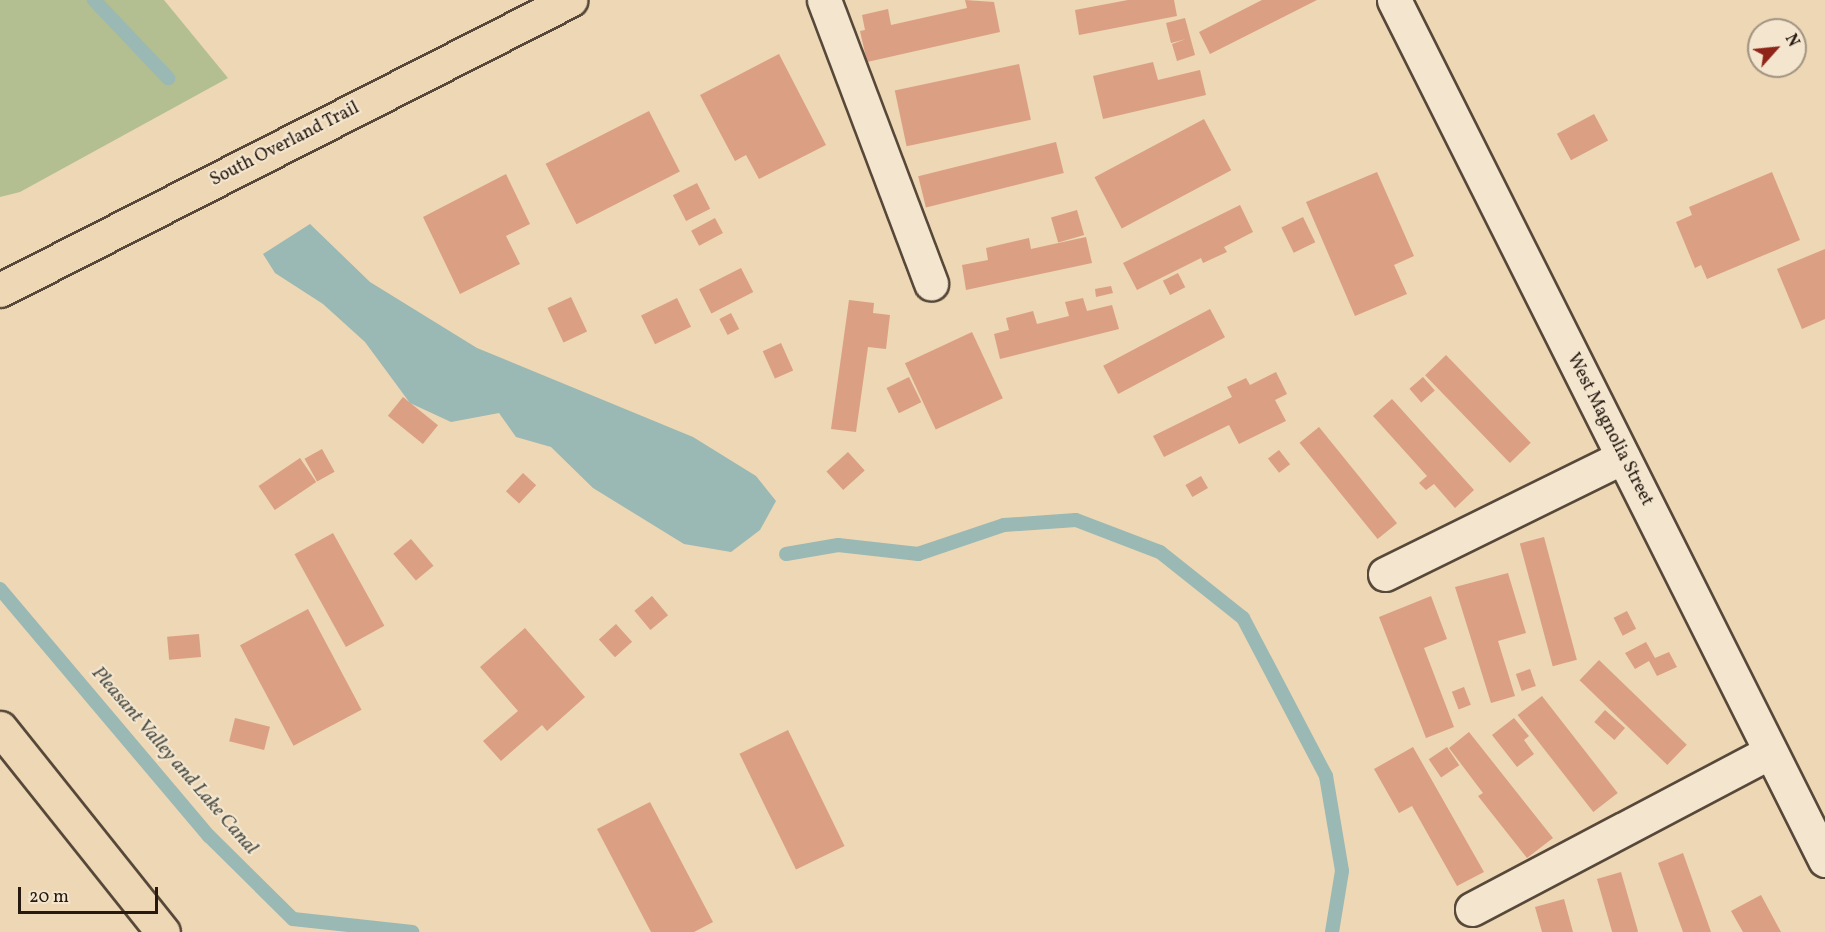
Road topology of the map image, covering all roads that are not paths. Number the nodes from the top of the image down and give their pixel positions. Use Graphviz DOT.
graph roads {
  1 [pos="570,0"];
  2 [pos="824,0"];
  3 [pos="1394,0"];
  4 [pos="931,283"];
  5 [pos="0,290"];
  6 [pos="1623,457"];
  7 [pos="1385,574"];
  8 [pos="0,728"];
  9 [pos="1770,752"];
  10 [pos="1825,860"];
  11 [pos="1472,909"];
  12 [pos="164,932"];
  1 -- 5 [label="main road, South Overland Trail"];
  2 -- 4 [label="street"];
  3 -- 6 [label="street, West Magnolia Street"];
  6 -- 7 [label="street"];
  6 -- 9 [label="street, West Magnolia Street"];
  8 -- 12 [label="main road"];
  9 -- 10 [label="street, West Magnolia Street"];
  9 -- 11 [label="street"];
}
